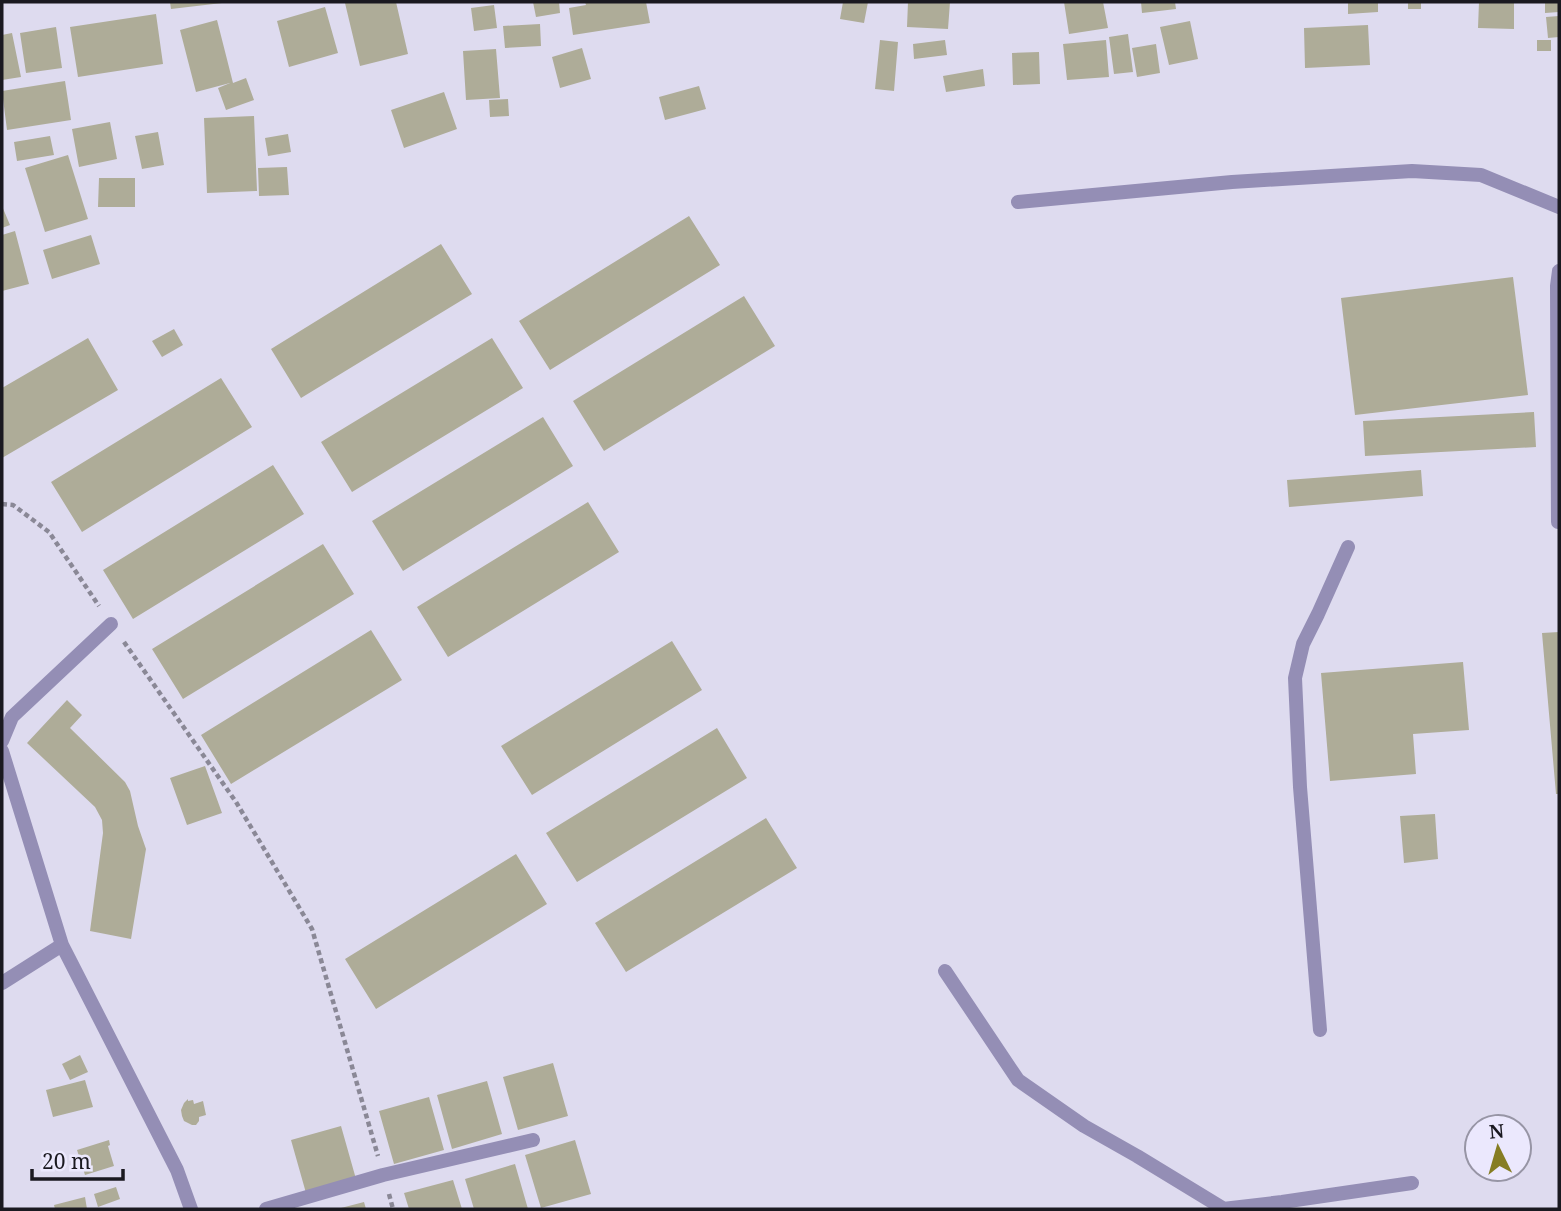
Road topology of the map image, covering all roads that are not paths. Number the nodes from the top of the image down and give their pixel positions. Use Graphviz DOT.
graph roads {
  1 [pos="1018,202"];
  2 [pos="1559,207"];
  3 [pos="1559,271"];
  4 [pos="1558,522"];
  5 [pos="1348,547"];
  6 [pos="111,624"];
  7 [pos="2,741"];
  8 [pos="2,751"];
  9 [pos="62,945"];
  10 [pos="946,971"];
  11 [pos="2,983"];
  12 [pos="1320,1030"];
  13 [pos="533,1140"];
  14 [pos="1412,1183"];
  15 [pos="191,1209"];
  16 [pos="266,1209"];
  17 [pos="1224,1209"];
  1 -- 2 [label="lane"];
  3 -- 4 [label="lane"];
  5 -- 12 [label="lane"];
  6 -- 7 [label="lane"];
  8 -- 9 [label="lane"];
  9 -- 11 [label="lane"];
  9 -- 15 [label="lane"];
  10 -- 17 [label="lane"];
  13 -- 16 [label="lane"];
  14 -- 17 [label="lane"];
}
